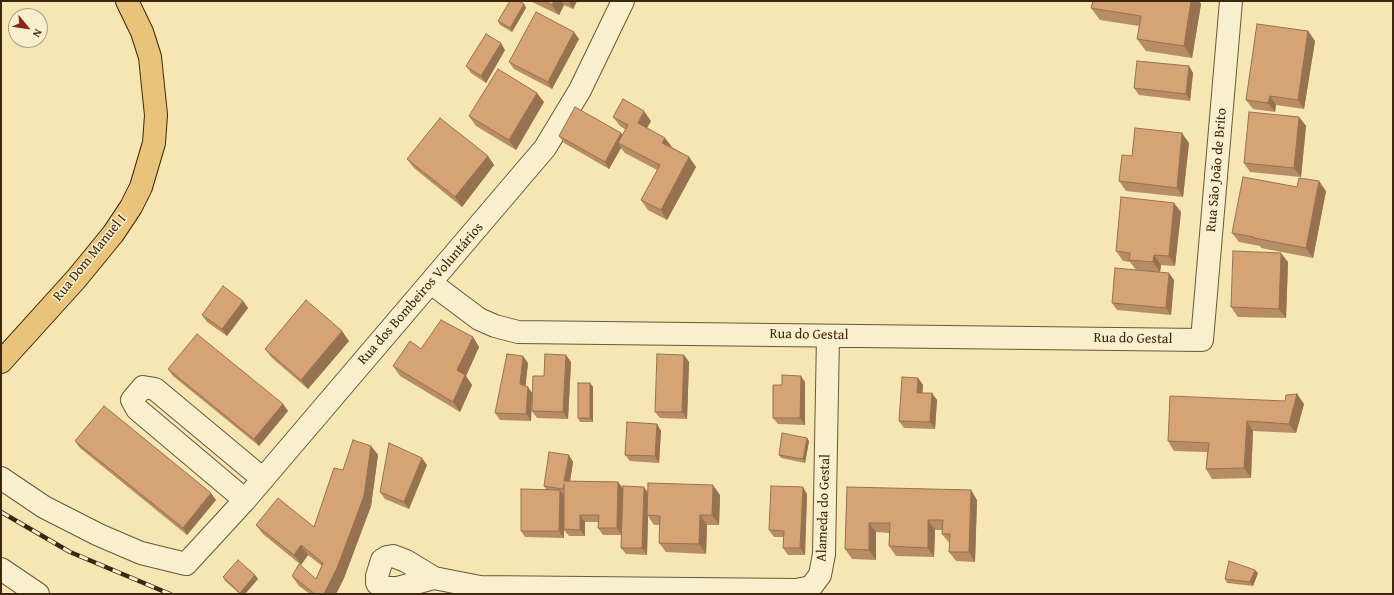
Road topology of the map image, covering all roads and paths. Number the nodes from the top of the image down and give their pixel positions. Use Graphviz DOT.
graph roads {
  1 [pos="127,1"];
  2 [pos="623,1"];
  3 [pos="1231,1"];
  4 [pos="431,282"];
  5 [pos="828,336"];
  6 [pos="1202,340"];
  7 [pos="1,362"];
  8 [pos="1,478"];
  9 [pos="263,479"];
  10 [pos="245,500"];
  11 [pos="1,569"];
  12 [pos="434,578"];
  13 [pos="38,594"];
  1 -- 7 [label="main road, Rua Dom Manuel I"];
  2 -- 4 [label="street, Rua dos Bombeiros Voluntários"];
  3 -- 6 [label="street, Rua São João de Brito"];
  4 -- 5 [label="street, Rua do Gestal"];
  4 -- 9 [label="street, Rua dos Bombeiros Voluntários"];
  5 -- 6 [label="street, Rua do Gestal"];
  5 -- 12 [label="street, Alameda do Gestal"];
  8 -- 10 [label="street, Rua dos Bombeiros Voluntários"];
  9 -- 10 [label="street, Rua dos Bombeiros Voluntários"];
  9 -- 10 [label="street"];
  11 -- 13 [label="street"];
}
